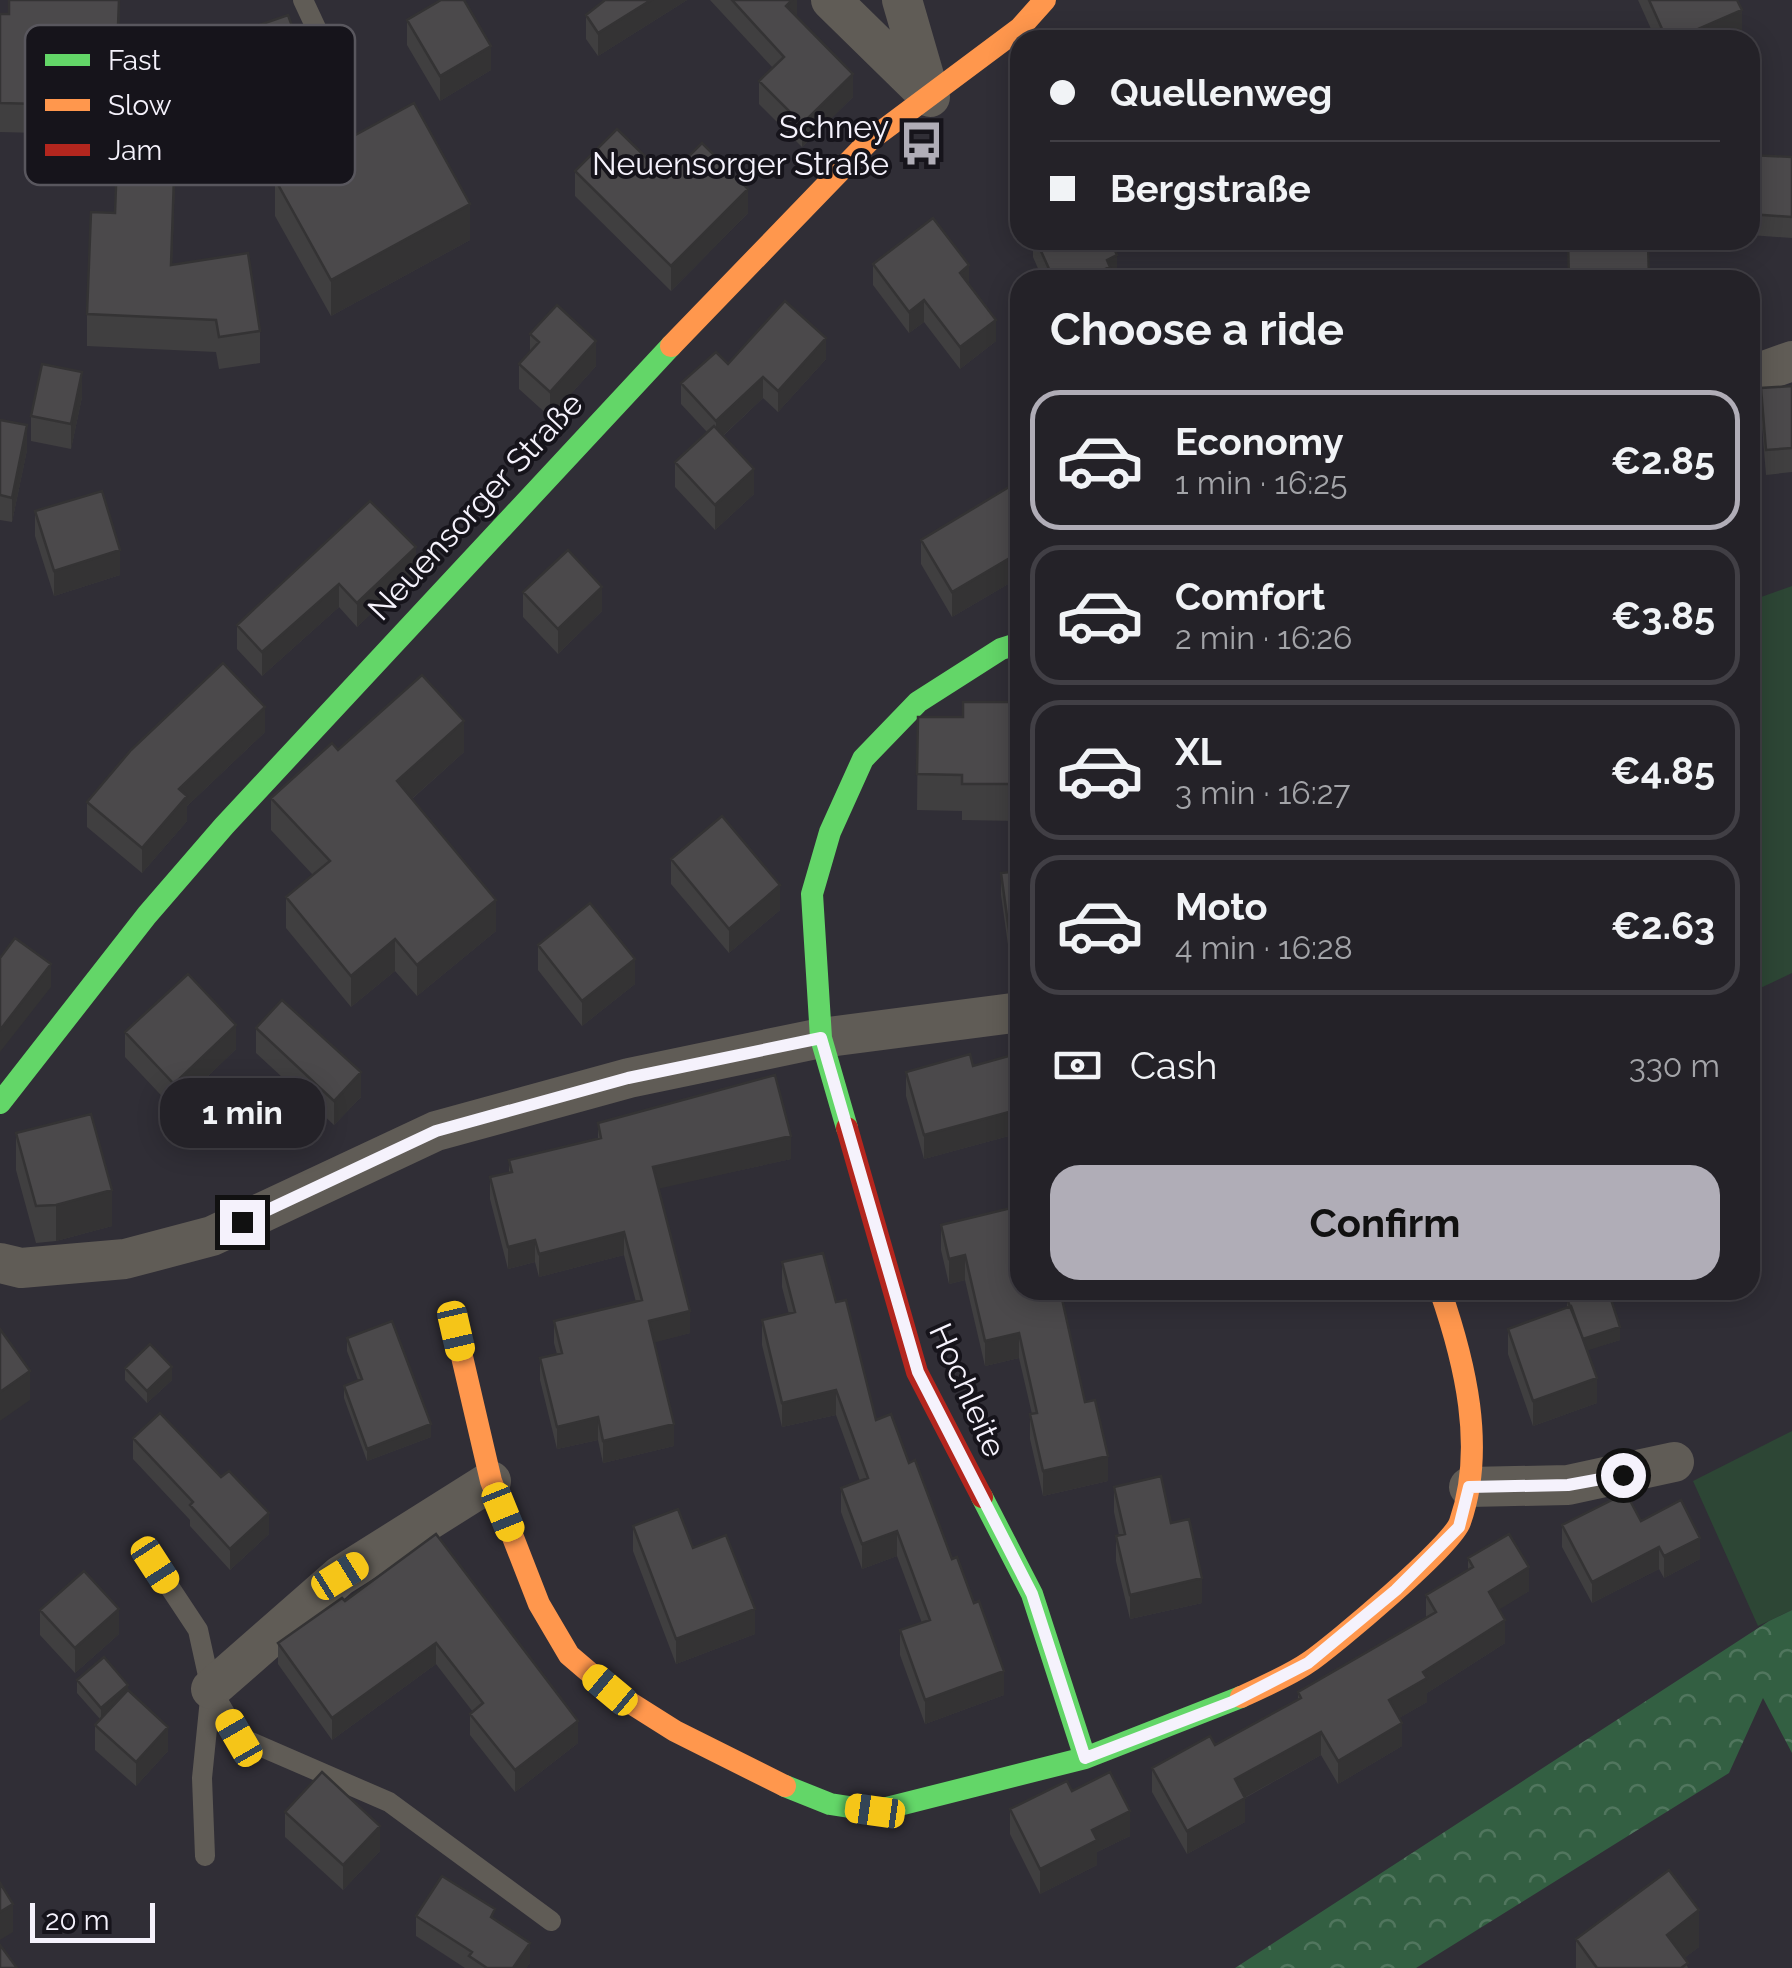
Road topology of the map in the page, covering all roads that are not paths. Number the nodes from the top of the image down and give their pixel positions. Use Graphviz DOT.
graph roads {
  1 [pos="303,0"];
  2 [pos="831,0"];
  3 [pos="902,0"];
  4 [pos="1046,0"];
  5 [pos="315,25"];
  6 [pos="1017,30"];
  7 [pos="1010,36"];
  8 [pos="930,97"];
  9 [pos="1792,361"];
  10 [pos="1760,372"];
  11 [pos="1010,646"];
  12 [pos="1010,1013"];
  13 [pos="821,1038"];
  14 [pos="0,1104"];
  15 [pos="0,1264"];
  16 [pos="1443,1300"];
  17 [pos="456,1331"];
  18 [pos="1674,1462"];
  19 [pos="490,1481"];
  20 [pos="1469,1487"];
  21 [pos="155,1565"];
  22 [pos="210,1689"];
  23 [pos="1085,1758"];
  24 [pos="205,1856"];
  25 [pos="551,1921"];
  1 -- 5 [label="lane"];
  2 -- 8 [label="street"];
  3 -- 8 [label="street"];
  4 -- 6 [label="street, Neuensorger Straße"];
  7 -- 8 [label="street, Neuensorger Straße"];
  8 -- 14 [label="street, Neuensorger Straße"];
  9 -- 10 [label="street"];
  11 -- 13 [label="street, Hochleite"];
  12 -- 13 [label="street"];
  13 -- 15 [label="street"];
  13 -- 23 [label="street, Hochleite"];
  16 -- 20 [label="street"];
  17 -- 19 [label="street"];
  18 -- 20 [label="street"];
  19 -- 22 [label="street"];
  19 -- 23 [label="street"];
  20 -- 23 [label="street"];
  21 -- 22 [label="lane"];
  22 -- 24 [label="lane"];
  22 -- 25 [label="lane"];
}
